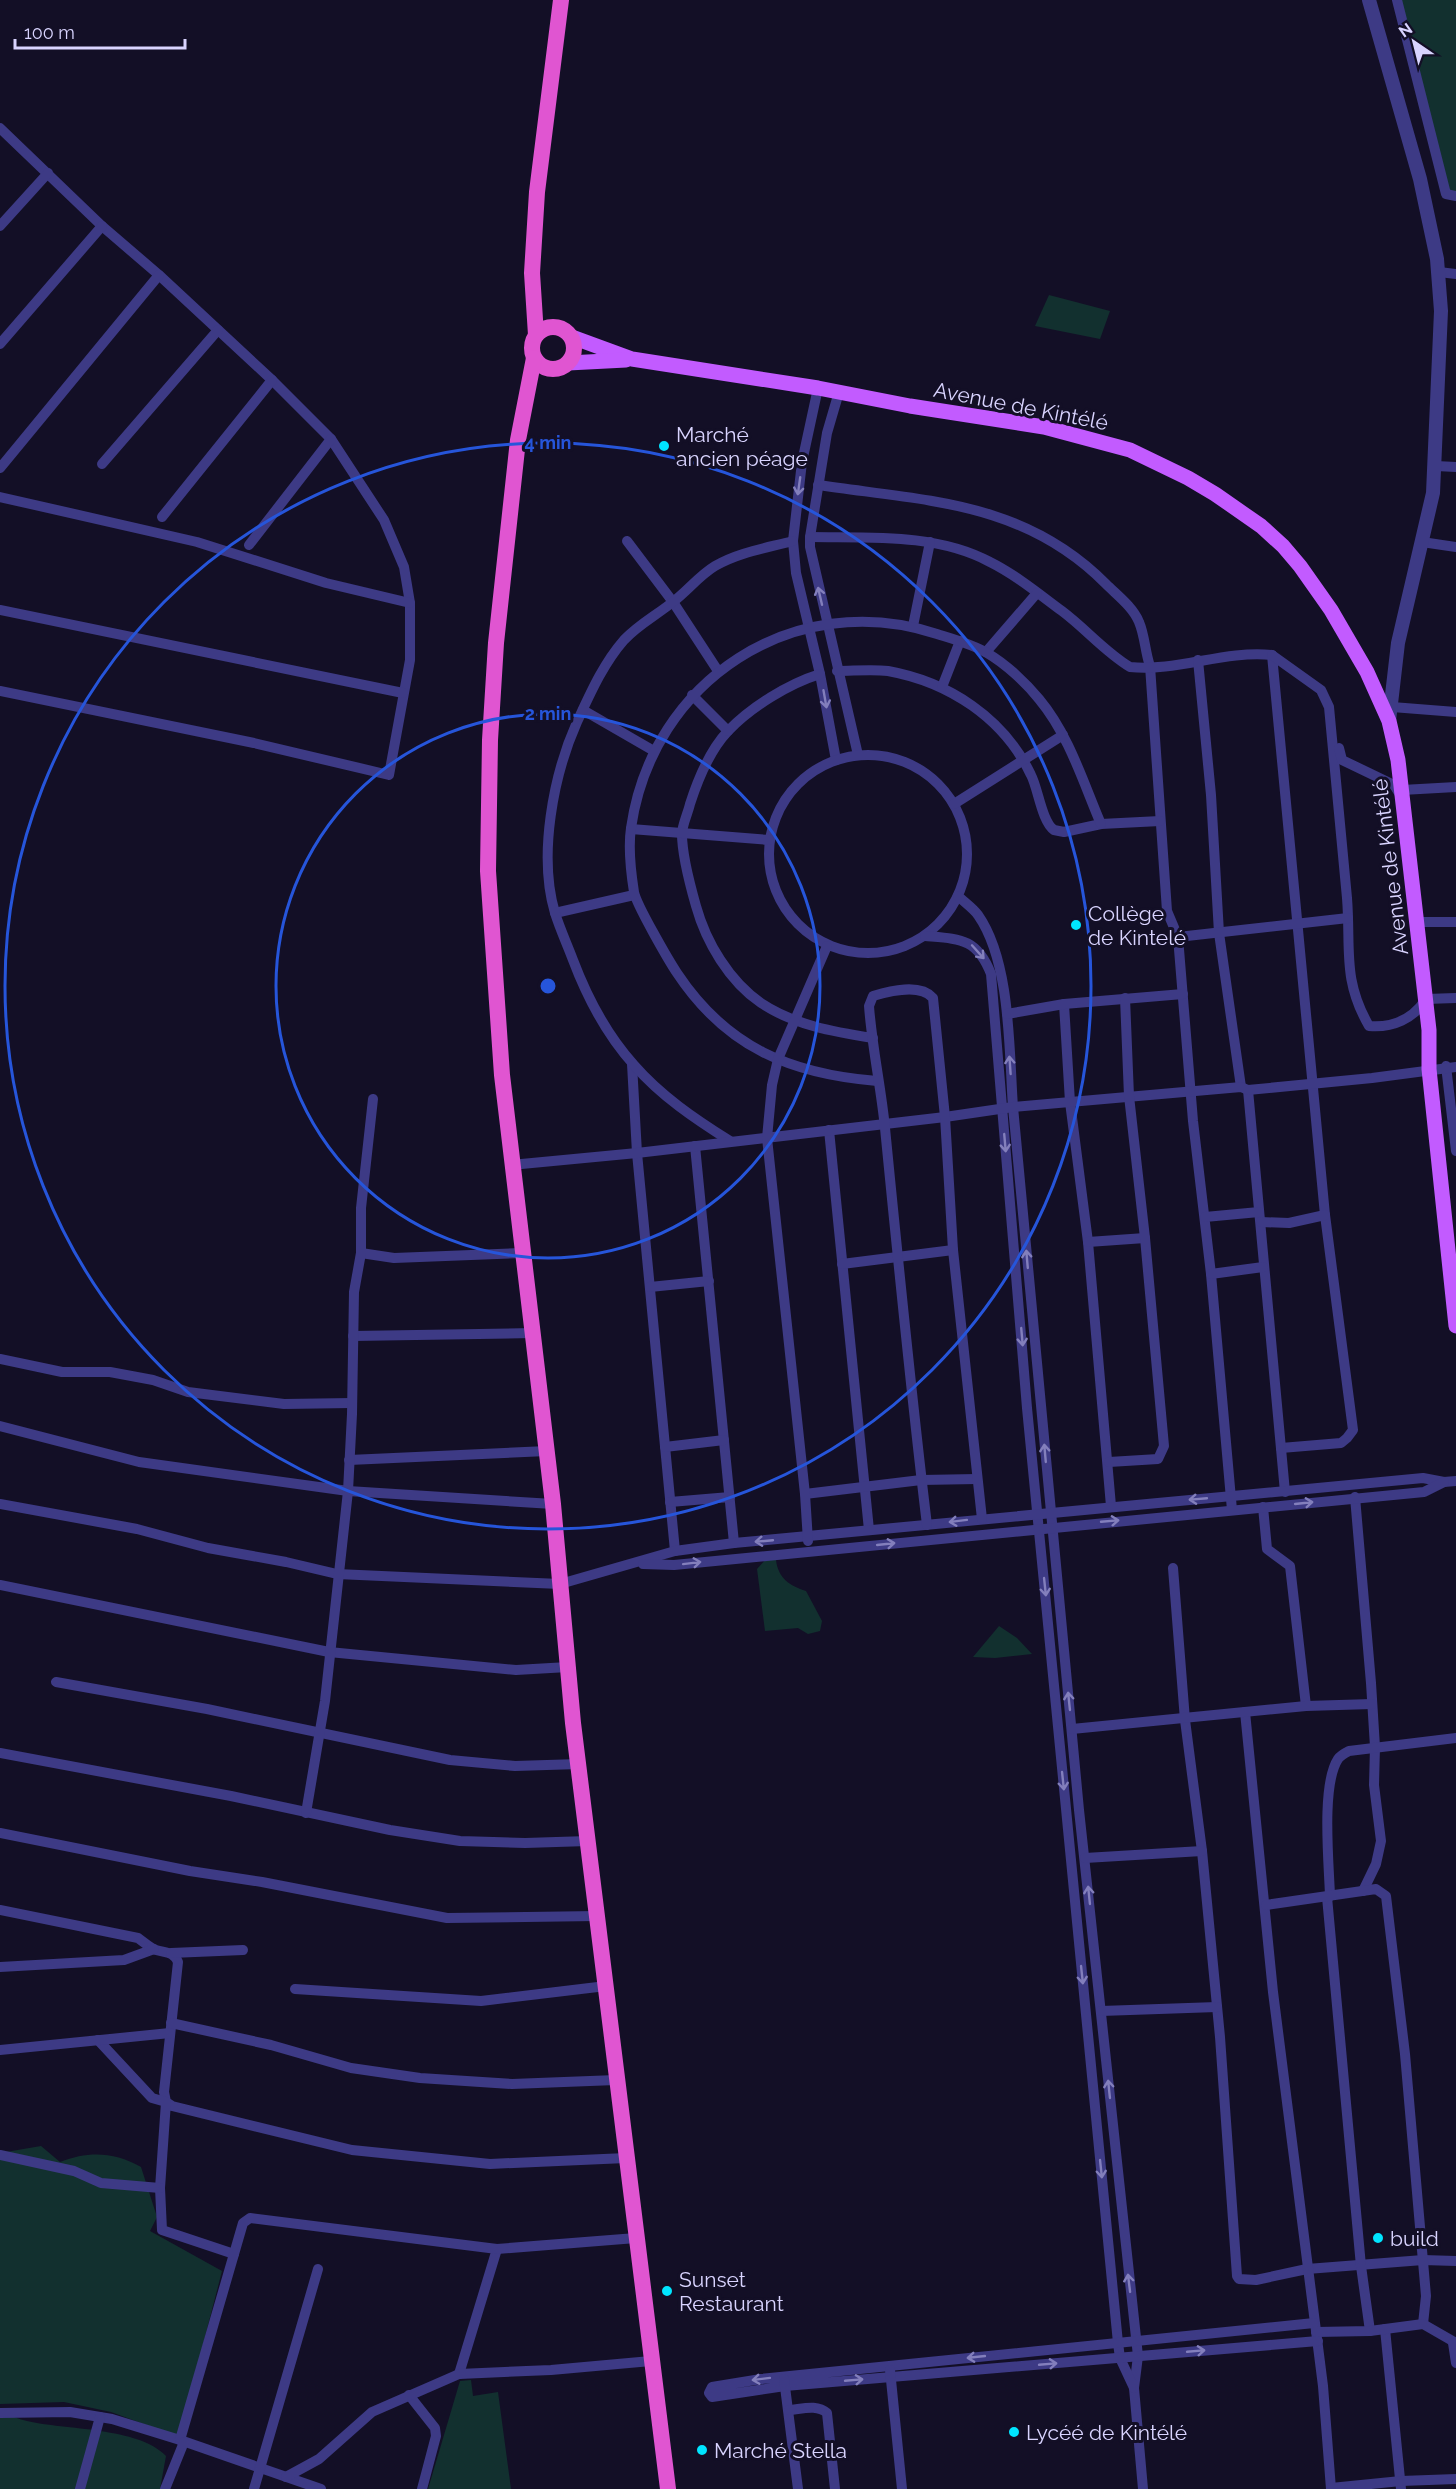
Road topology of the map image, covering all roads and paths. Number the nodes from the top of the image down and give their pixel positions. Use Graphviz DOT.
graph roads {
  1 [pos="561,0"];
  2 [pos="1369,0"];
  3 [pos="1397,0"];
  4 [pos="0,128"];
  5 [pos="48,173"];
  6 [pos="1456,196"];
  7 [pos="0,226"];
  8 [pos="102,226"];
  9 [pos="1438,272"];
  10 [pos="1456,274"];
  11 [pos="159,275"];
  12 [pos="532,283"];
  13 [pos="551,327"];
  14 [pos="218,330"];
  15 [pos="536,335"];
  16 [pos="572,337"];
  17 [pos="0,344"];
  18 [pos="632,359"];
  19 [pos="540,363"];
  20 [pos="568,363"];
  21 [pos="272,380"];
  22 [pos="818,388"];
  23 [pos="839,393"];
  24 [pos="331,439"];
  25 [pos="102,464"];
  26 [pos="1436,466"];
  27 [pos="1456,467"];
  28 [pos="0,468"];
  29 [pos="818,485"];
  30 [pos="0,497"];
  31 [pos="162,517"];
  32 [pos="810,537"];
  33 [pos="627,541"];
  34 [pos="793,541"];
  35 [pos="930,542"];
  36 [pos="1422,542"];
  37 [pos="249,545"];
  38 [pos="1456,547"];
  39 [pos="1037,593"];
  40 [pos="673,602"];
  41 [pos="410,603"];
  42 [pos="0,610"];
  43 [pos="827,626"];
  44 [pos="914,626"];
  45 [pos="809,629"];
  46 [pos="960,641"];
  47 [pos="987,652"];
  48 [pos="1272,655"];
  49 [pos="1198,660"];
  50 [pos="1150,666"];
  51 [pos="718,671"];
  52 [pos="837,671"];
  53 [pos="820,674"];
  54 [pos="942,687"];
  55 [pos="0,691"];
  56 [pos="403,693"];
  57 [pos="692,695"];
  58 [pos="1329,707"];
  59 [pos="583,710"];
  60 [pos="1456,712"];
  61 [pos="1390,714"];
  62 [pos="728,731"];
  63 [pos="1063,735"];
  64 [pos="654,751"];
  65 [pos="858,755"];
  66 [pos="836,760"];
  67 [pos="1024,760"];
  68 [pos="1456,787"];
  69 [pos="1403,796"];
  70 [pos="954,804"];
  71 [pos="1160,821"];
  72 [pos="1101,824"];
  73 [pos="631,829"];
  74 [pos="682,833"];
  75 [pos="769,840"];
  76 [pos="634,895"];
  77 [pos="958,896"];
  78 [pos="555,913"];
  79 [pos="1348,918"];
  80 [pos="1418,922"];
  81 [pos="1456,922"];
  82 [pos="1296,923"];
  83 [pos="1219,933"];
  84 [pos="925,936"];
  85 [pos="1178,937"];
  86 [pos="826,946"];
  87 [pos="1183,994"];
  88 [pos="1125,998"];
  89 [pos="1456,998"];
  90 [pos="1426,999"];
  91 [pos="1064,1004"];
  92 [pos="1007,1014"];
  93 [pos="795,1020"];
  94 [pos="873,1038"];
  95 [pos="778,1059"];
  96 [pos="632,1064"];
  97 [pos="1451,1067"];
  98 [pos="1429,1069"];
  99 [pos="877,1081"];
  100 [pos="1312,1082"];
  101 [pos="1245,1088"];
  102 [pos="1191,1093"];
  103 [pos="1129,1096"];
  104 [pos="373,1099"];
  105 [pos="1070,1102"];
  106 [pos="1008,1108"];
  107 [pos="945,1117"];
  108 [pos="884,1124"];
  109 [pos="829,1130"];
  110 [pos="767,1138"];
  111 [pos="730,1141"];
  112 [pos="695,1146"];
  113 [pos="1456,1151"];
  114 [pos="637,1153"];
  115 [pos="511,1165"];
  116 [pos="1325,1215"];
  117 [pos="1205,1217"];
  118 [pos="1260,1217"];
  119 [pos="1145,1238"];
  120 [pos="1088,1242"];
  121 [pos="953,1250"];
  122 [pos="361,1253"];
  123 [pos="522,1253"];
  124 [pos="896,1257"];
  125 [pos="842,1264"];
  126 [pos="1263,1267"];
  127 [pos="1211,1274"];
  128 [pos="709,1281"];
  129 [pos="650,1287"];
  130 [pos="1456,1326"];
  131 [pos="533,1333"];
  132 [pos="353,1336"];
  133 [pos="0,1359"];
  134 [pos="352,1403"];
  135 [pos="0,1426"];
  136 [pos="724,1440"];
  137 [pos="665,1447"];
  138 [pos="1281,1448"];
  139 [pos="547,1451"];
  140 [pos="349,1460"];
  141 [pos="1108,1462"];
  142 [pos="977,1479"];
  143 [pos="921,1480"];
  144 [pos="1456,1481"];
  145 [pos="1444,1482"];
  146 [pos="864,1487"];
  147 [pos="348,1491"];
  148 [pos="1285,1492"];
  149 [pos="805,1494"];
  150 [pos="1231,1496"];
  151 [pos="729,1497"];
  152 [pos="1355,1497"];
  153 [pos="670,1502"];
  154 [pos="0,1504"];
  155 [pos="553,1504"];
  156 [pos="1111,1506"];
  157 [pos="1263,1507"];
  158 [pos="1232,1510"];
  159 [pos="1051,1512"];
  160 [pos="1037,1513"];
  161 [pos="982,1519"];
  162 [pos="927,1525"];
  163 [pos="1052,1527"];
  164 [pos="1039,1529"];
  165 [pos="869,1530"];
  166 [pos="808,1536"];
  167 [pos="734,1543"];
  168 [pos="675,1551"];
  169 [pos="807,1551"];
  170 [pos="634,1564"];
  171 [pos="1173,1568"];
  172 [pos="337,1574"];
  173 [pos="560,1584"];
  174 [pos="0,1585"];
  175 [pos="329,1652"];
  176 [pos="567,1666"];
  177 [pos="56,1682"];
  178 [pos="1372,1704"];
  179 [pos="1306,1706"];
  180 [pos="1245,1712"];
  181 [pos="1185,1720"];
  182 [pos="1072,1729"];
  183 [pos="319,1733"];
  184 [pos="1456,1738"];
  185 [pos="1375,1747"];
  186 [pos="0,1753"];
  187 [pos="579,1764"];
  188 [pos="306,1813"];
  189 [pos="0,1833"];
  190 [pos="588,1841"];
  191 [pos="1202,1851"];
  192 [pos="1084,1857"];
  193 [pos="1363,1891"];
  194 [pos="1328,1896"];
  195 [pos="1266,1905"];
  196 [pos="0,1910"];
  197 [pos="597,1916"];
  198 [pos="154,1949"];
  199 [pos="243,1950"];
  200 [pos="171,1953"];
  201 [pos="0,1967"];
  202 [pos="606,1986"];
  203 [pos="295,1989"];
  204 [pos="1217,2007"];
  205 [pos="1101,2011"];
  206 [pos="171,2028"];
  207 [pos="98,2040"];
  208 [pos="0,2050"];
  209 [pos="616,2080"];
  210 [pos="166,2102"];
  211 [pos="0,2155"];
  212 [pos="626,2158"];
  213 [pos="160,2188"];
  214 [pos="636,2238"];
  215 [pos="497,2249"];
  216 [pos="234,2254"];
  217 [pos="1423,2260"];
  218 [pos="1456,2261"];
  219 [pos="1361,2266"];
  220 [pos="318,2268"];
  221 [pos="1307,2269"];
  222 [pos="1423,2324"];
  223 [pos="1385,2329"];
  224 [pos="1370,2331"];
  225 [pos="1316,2332"];
  226 [pos="1136,2341"];
  227 [pos="1118,2343"];
  228 [pos="1455,2343"];
  229 [pos="1138,2356"];
  230 [pos="1120,2358"];
  231 [pos="651,2361"];
  232 [pos="1456,2363"];
  233 [pos="890,2371"];
  234 [pos="459,2374"];
  235 [pos="785,2381"];
  236 [pos="1134,2388"];
  237 [pos="409,2395"];
  238 [pos="789,2410"];
  239 [pos="0,2413"];
  240 [pos="100,2417"];
  241 [pos="182,2441"];
  242 [pos="260,2467"];
  243 [pos="286,2476"];
  244 [pos="1456,2480"];
  245 [pos="1401,2485"];
  246 [pos="80,2489"];
  247 [pos="165,2489"];
  248 [pos="254,2489"];
  249 [pos="321,2489"];
  250 [pos="422,2489"];
  251 [pos="668,2489"];
  252 [pos="798,2489"];
  253 [pos="835,2489"];
  254 [pos="902,2489"];
  255 [pos="1143,2489"];
  256 [pos="1331,2489"];
  1 -- 12 [label="highway"];
  2 -- 9 [label="street"];
  3 -- 6 [label="street"];
  4 -- 5 [label="street"];
  5 -- 7 [label="street"];
  5 -- 8 [label="street"];
  8 -- 11 [label="street"];
  8 -- 17 [label="street"];
  9 -- 10 [label="street"];
  9 -- 26 [label="street"];
  11 -- 14 [label="street"];
  11 -- 28 [label="street"];
  12 -- 13 [label="highway"];
  12 -- 15 [label="highway"];
  13 -- 15 [label="highway"];
  13 -- 16 [label="highway"];
  14 -- 21 [label="street"];
  14 -- 25 [label="street"];
  15 -- 19 [label="highway"];
  16 -- 18 [label="main road, Avenue de Kintélé"];
  16 -- 20 [label="highway"];
  18 -- 20 [label="main road, Avenue de Kintélé"];
  18 -- 22 [label="main road, Avenue de Kintélé"];
  19 -- 20 [label="highway"];
  19 -- 115 [label="highway"];
  21 -- 24 [label="street"];
  21 -- 31 [label="street"];
  22 -- 23 [label="main road, Avenue de Kintélé"];
  22 -- 34 [label="street, one-way"];
  23 -- 29 [label="street"];
  23 -- 61 [label="main road, Avenue de Kintélé"];
  24 -- 37 [label="street"];
  24 -- 41 [label="street"];
  26 -- 27 [label="street"];
  26 -- 36 [label="street"];
  29 -- 32 [label="street"];
  29 -- 50 [label="street"];
  30 -- 41 [label="street"];
  32 -- 35 [label="street"];
  43 -- 32 [label="street, one-way"];
  33 -- 40 [label="street"];
  34 -- 40 [label="street"];
  34 -- 45 [label="street"];
  35 -- 39 [label="street"];
  35 -- 44 [label="street"];
  36 -- 38 [label="street"];
  36 -- 61 [label="street"];
  39 -- 47 [label="street"];
  39 -- 50 [label="street"];
  40 -- 51 [label="street"];
  40 -- 59 [label="street"];
  41 -- 56 [label="street"];
  42 -- 56 [label="street"];
  43 -- 44 [label="street"];
  43 -- 45 [label="street"];
  43 -- 52 [label="street"];
  44 -- 46 [label="street"];
  45 -- 51 [label="street"];
  45 -- 53 [label="street"];
  46 -- 47 [label="street"];
  46 -- 54 [label="street"];
  47 -- 63 [label="street"];
  48 -- 49 [label="street"];
  48 -- 58 [label="street"];
  48 -- 82 [label="street"];
  49 -- 50 [label="street"];
  49 -- 83 [label="street"];
  50 -- 71 [label="street"];
  51 -- 57 [label="street"];
  52 -- 54 [label="street"];
  52 -- 65 [label="street"];
  53 -- 62 [label="street"];
  53 -- 66 [label="street, one-way"];
  54 -- 67 [label="street"];
  55 -- 56 [label="street"];
  57 -- 62 [label="street"];
  57 -- 64 [label="street"];
  58 -- 69 [label="street"];
  58 -- 79 [label="street"];
  59 -- 64 [label="street"];
  59 -- 78 [label="street"];
  60 -- 61 [label="street"];
  61 -- 69 [label="main road, Avenue de Kintélé"];
  62 -- 74 [label="street"];
  63 -- 67 [label="street"];
  63 -- 72 [label="street"];
  64 -- 73 [label="street"];
  65 -- 66 [label="street"];
  65 -- 70 [label="street"];
  66 -- 75 [label="street"];
  67 -- 70 [label="street"];
  67 -- 72 [label="street"];
  68 -- 69 [label="street"];
  69 -- 80 [label="main road, Avenue de Kintélé"];
  70 -- 77 [label="street"];
  71 -- 72 [label="street"];
  71 -- 85 [label="street"];
  73 -- 74 [label="street"];
  73 -- 76 [label="street"];
  74 -- 75 [label="street"];
  74 -- 93 [label="street"];
  75 -- 86 [label="street"];
  76 -- 78 [label="street"];
  76 -- 95 [label="street"];
  77 -- 84 [label="street"];
  77 -- 92 [label="street"];
  78 -- 96 [label="street"];
  79 -- 82 [label="street"];
  79 -- 90 [label="street"];
  80 -- 81 [label="street"];
  80 -- 90 [label="main road, Avenue de Kintélé"];
  82 -- 83 [label="street"];
  82 -- 100 [label="street"];
  83 -- 85 [label="street"];
  83 -- 101 [label="street"];
  84 -- 86 [label="street"];
  84 -- 106 [label="street, one-way"];
  85 -- 87 [label="street"];
  86 -- 93 [label="street"];
  87 -- 88 [label="street"];
  87 -- 102 [label="street"];
  88 -- 91 [label="street"];
  88 -- 103 [label="street"];
  89 -- 90 [label="street"];
  90 -- 98 [label="main road, Avenue de Kintélé"];
  91 -- 92 [label="street"];
  91 -- 105 [label="street"];
  106 -- 92 [label="street, one-way"];
  93 -- 94 [label="street"];
  93 -- 95 [label="street"];
  94 -- 99 [label="street"];
  94 -- 107 [label="street"];
  95 -- 99 [label="street"];
  95 -- 110 [label="street"];
  96 -- 111 [label="street"];
  96 -- 114 [label="street"];
  97 -- 98 [label="street"];
  97 -- 113 [label="street"];
  98 -- 100 [label="street"];
  98 -- 130 [label="main road, Avenue de Kintélé"];
  99 -- 108 [label="street"];
  100 -- 101 [label="street"];
  100 -- 116 [label="street"];
  101 -- 102 [label="street"];
  101 -- 118 [label="street"];
  102 -- 103 [label="street"];
  102 -- 117 [label="street"];
  103 -- 105 [label="street"];
  103 -- 119 [label="street"];
  104 -- 122 [label="street"];
  105 -- 106 [label="street"];
  105 -- 120 [label="street"];
  106 -- 107 [label="street"];
  159 -- 106 [label="street, one-way"];
  106 -- 160 [label="street, one-way"];
  107 -- 108 [label="street"];
  107 -- 121 [label="street"];
  108 -- 109 [label="street"];
  108 -- 124 [label="street"];
  109 -- 110 [label="street"];
  109 -- 125 [label="street"];
  110 -- 111 [label="street"];
  110 -- 149 [label="street"];
  111 -- 112 [label="street"];
  112 -- 114 [label="street"];
  112 -- 128 [label="street"];
  114 -- 115 [label="street"];
  114 -- 129 [label="street"];
  115 -- 123 [label="highway"];
  116 -- 118 [label="street"];
  116 -- 138 [label="street"];
  117 -- 118 [label="street"];
  117 -- 127 [label="street"];
  118 -- 126 [label="street"];
  119 -- 120 [label="street"];
  119 -- 141 [label="street"];
  120 -- 141 [label="street"];
  121 -- 124 [label="street"];
  121 -- 142 [label="street"];
  122 -- 123 [label="street"];
  122 -- 132 [label="street"];
  123 -- 131 [label="highway"];
  124 -- 125 [label="street"];
  124 -- 143 [label="street"];
  125 -- 146 [label="street"];
  126 -- 127 [label="street"];
  126 -- 138 [label="street"];
  127 -- 150 [label="street"];
  128 -- 129 [label="street"];
  128 -- 136 [label="street"];
  129 -- 137 [label="street"];
  131 -- 132 [label="street"];
  131 -- 139 [label="highway"];
  132 -- 134 [label="street"];
  133 -- 134 [label="street"];
  134 -- 140 [label="street"];
  135 -- 147 [label="street"];
  136 -- 137 [label="street"];
  136 -- 151 [label="street"];
  137 -- 153 [label="street"];
  138 -- 148 [label="street"];
  139 -- 140 [label="street"];
  139 -- 155 [label="highway"];
  140 -- 147 [label="street"];
  141 -- 156 [label="street"];
  142 -- 143 [label="street"];
  142 -- 161 [label="street"];
  143 -- 146 [label="street"];
  143 -- 162 [label="street"];
  144 -- 145 [label="street"];
  145 -- 148 [label="street"];
  145 -- 152 [label="street"];
  146 -- 149 [label="street"];
  146 -- 165 [label="street"];
  147 -- 155 [label="street"];
  147 -- 172 [label="street"];
  148 -- 150 [label="street"];
  149 -- 166 [label="street"];
  150 -- 156 [label="street, one-way"];
  150 -- 158 [label="street"];
  151 -- 153 [label="street"];
  151 -- 167 [label="street"];
  157 -- 152 [label="street, one-way"];
  152 -- 178 [label="street"];
  153 -- 168 [label="street"];
  154 -- 172 [label="street"];
  155 -- 173 [label="highway"];
  156 -- 159 [label="street"];
  157 -- 158 [label="street"];
  157 -- 179 [label="street"];
  163 -- 158 [label="street, one-way"];
  159 -- 160 [label="street"];
  159 -- 163 [label="street"];
  160 -- 161 [label="street"];
  160 -- 164 [label="street"];
  161 -- 162 [label="street, one-way"];
  162 -- 165 [label="street"];
  163 -- 164 [label="street"];
  182 -- 163 [label="street, one-way"];
  169 -- 164 [label="street, one-way"];
  164 -- 227 [label="street, one-way"];
  165 -- 166 [label="street"];
  166 -- 167 [label="street, one-way"];
  166 -- 169 [label="street"];
  167 -- 168 [label="street"];
  168 -- 170 [label="street"];
  170 -- 169 [label="street, one-way"];
  170 -- 173 [label="street"];
  171 -- 181 [label="street"];
  172 -- 173 [label="street"];
  172 -- 175 [label="street"];
  173 -- 176 [label="highway"];
  174 -- 175 [label="street"];
  175 -- 176 [label="street"];
  175 -- 183 [label="street"];
  176 -- 187 [label="highway"];
  177 -- 183 [label="street"];
  178 -- 179 [label="street"];
  178 -- 185 [label="street"];
  179 -- 180 [label="street"];
  180 -- 181 [label="street"];
  180 -- 195 [label="street"];
  181 -- 182 [label="street"];
  181 -- 191 [label="street"];
  182 -- 192 [label="street"];
  183 -- 187 [label="street"];
  183 -- 188 [label="street"];
  184 -- 185 [label="street"];
  185 -- 193 [label="street"];
  185 -- 194 [label="street"];
  186 -- 188 [label="street"];
  187 -- 190 [label="highway"];
  188 -- 190 [label="street"];
  189 -- 197 [label="street"];
  190 -- 197 [label="highway"];
  191 -- 192 [label="street"];
  191 -- 204 [label="street"];
  205 -- 192 [label="street, one-way"];
  193 -- 194 [label="street"];
  193 -- 217 [label="street"];
  194 -- 195 [label="street"];
  194 -- 219 [label="street"];
  195 -- 221 [label="street"];
  196 -- 198 [label="street"];
  197 -- 202 [label="highway"];
  198 -- 200 [label="street"];
  198 -- 201 [label="street"];
  199 -- 200 [label="street"];
  200 -- 206 [label="street"];
  202 -- 203 [label="street"];
  202 -- 209 [label="highway"];
  204 -- 205 [label="street"];
  204 -- 221 [label="street"];
  226 -- 205 [label="street, one-way"];
  206 -- 207 [label="street"];
  206 -- 209 [label="street"];
  206 -- 210 [label="street"];
  207 -- 208 [label="street"];
  207 -- 210 [label="street"];
  209 -- 212 [label="highway"];
  210 -- 212 [label="street"];
  210 -- 213 [label="street"];
  211 -- 213 [label="street"];
  212 -- 214 [label="highway"];
  213 -- 216 [label="street"];
  214 -- 215 [label="street"];
  214 -- 231 [label="highway"];
  215 -- 216 [label="street"];
  215 -- 234 [label="street"];
  216 -- 241 [label="street"];
  217 -- 218 [label="street"];
  217 -- 219 [label="street"];
  217 -- 222 [label="street"];
  219 -- 221 [label="street"];
  219 -- 224 [label="street"];
  220 -- 242 [label="street"];
  221 -- 225 [label="street"];
  222 -- 223 [label="street"];
  222 -- 228 [label="street"];
  223 -- 224 [label="street"];
  223 -- 245 [label="street"];
  224 -- 225 [label="street"];
  225 -- 226 [label="street"];
  229 -- 225 [label="street, one-way"];
  225 -- 256 [label="street"];
  226 -- 227 [label="street"];
  226 -- 229 [label="street"];
  227 -- 230 [label="street"];
  227 -- 233 [label="street, one-way"];
  228 -- 232 [label="street"];
  229 -- 230 [label="street"];
  229 -- 236 [label="street"];
  233 -- 230 [label="street, one-way"];
  230 -- 236 [label="street"];
  231 -- 234 [label="street"];
  231 -- 251 [label="highway"];
  233 -- 235 [label="street"];
  233 -- 254 [label="street"];
  234 -- 237 [label="street"];
  235 -- 235 [label="street, one-way"];
  235 -- 238 [label="street"];
  236 -- 255 [label="street"];
  237 -- 243 [label="street"];
  237 -- 250 [label="street"];
  238 -- 252 [label="street"];
  238 -- 253 [label="street"];
  239 -- 240 [label="street"];
  240 -- 241 [label="street"];
  240 -- 246 [label="street"];
  241 -- 242 [label="street"];
  241 -- 247 [label="street"];
  242 -- 243 [label="street"];
  242 -- 248 [label="street"];
  243 -- 249 [label="street"];
  244 -- 245 [label="street"];
  245 -- 256 [label="street"];
}
